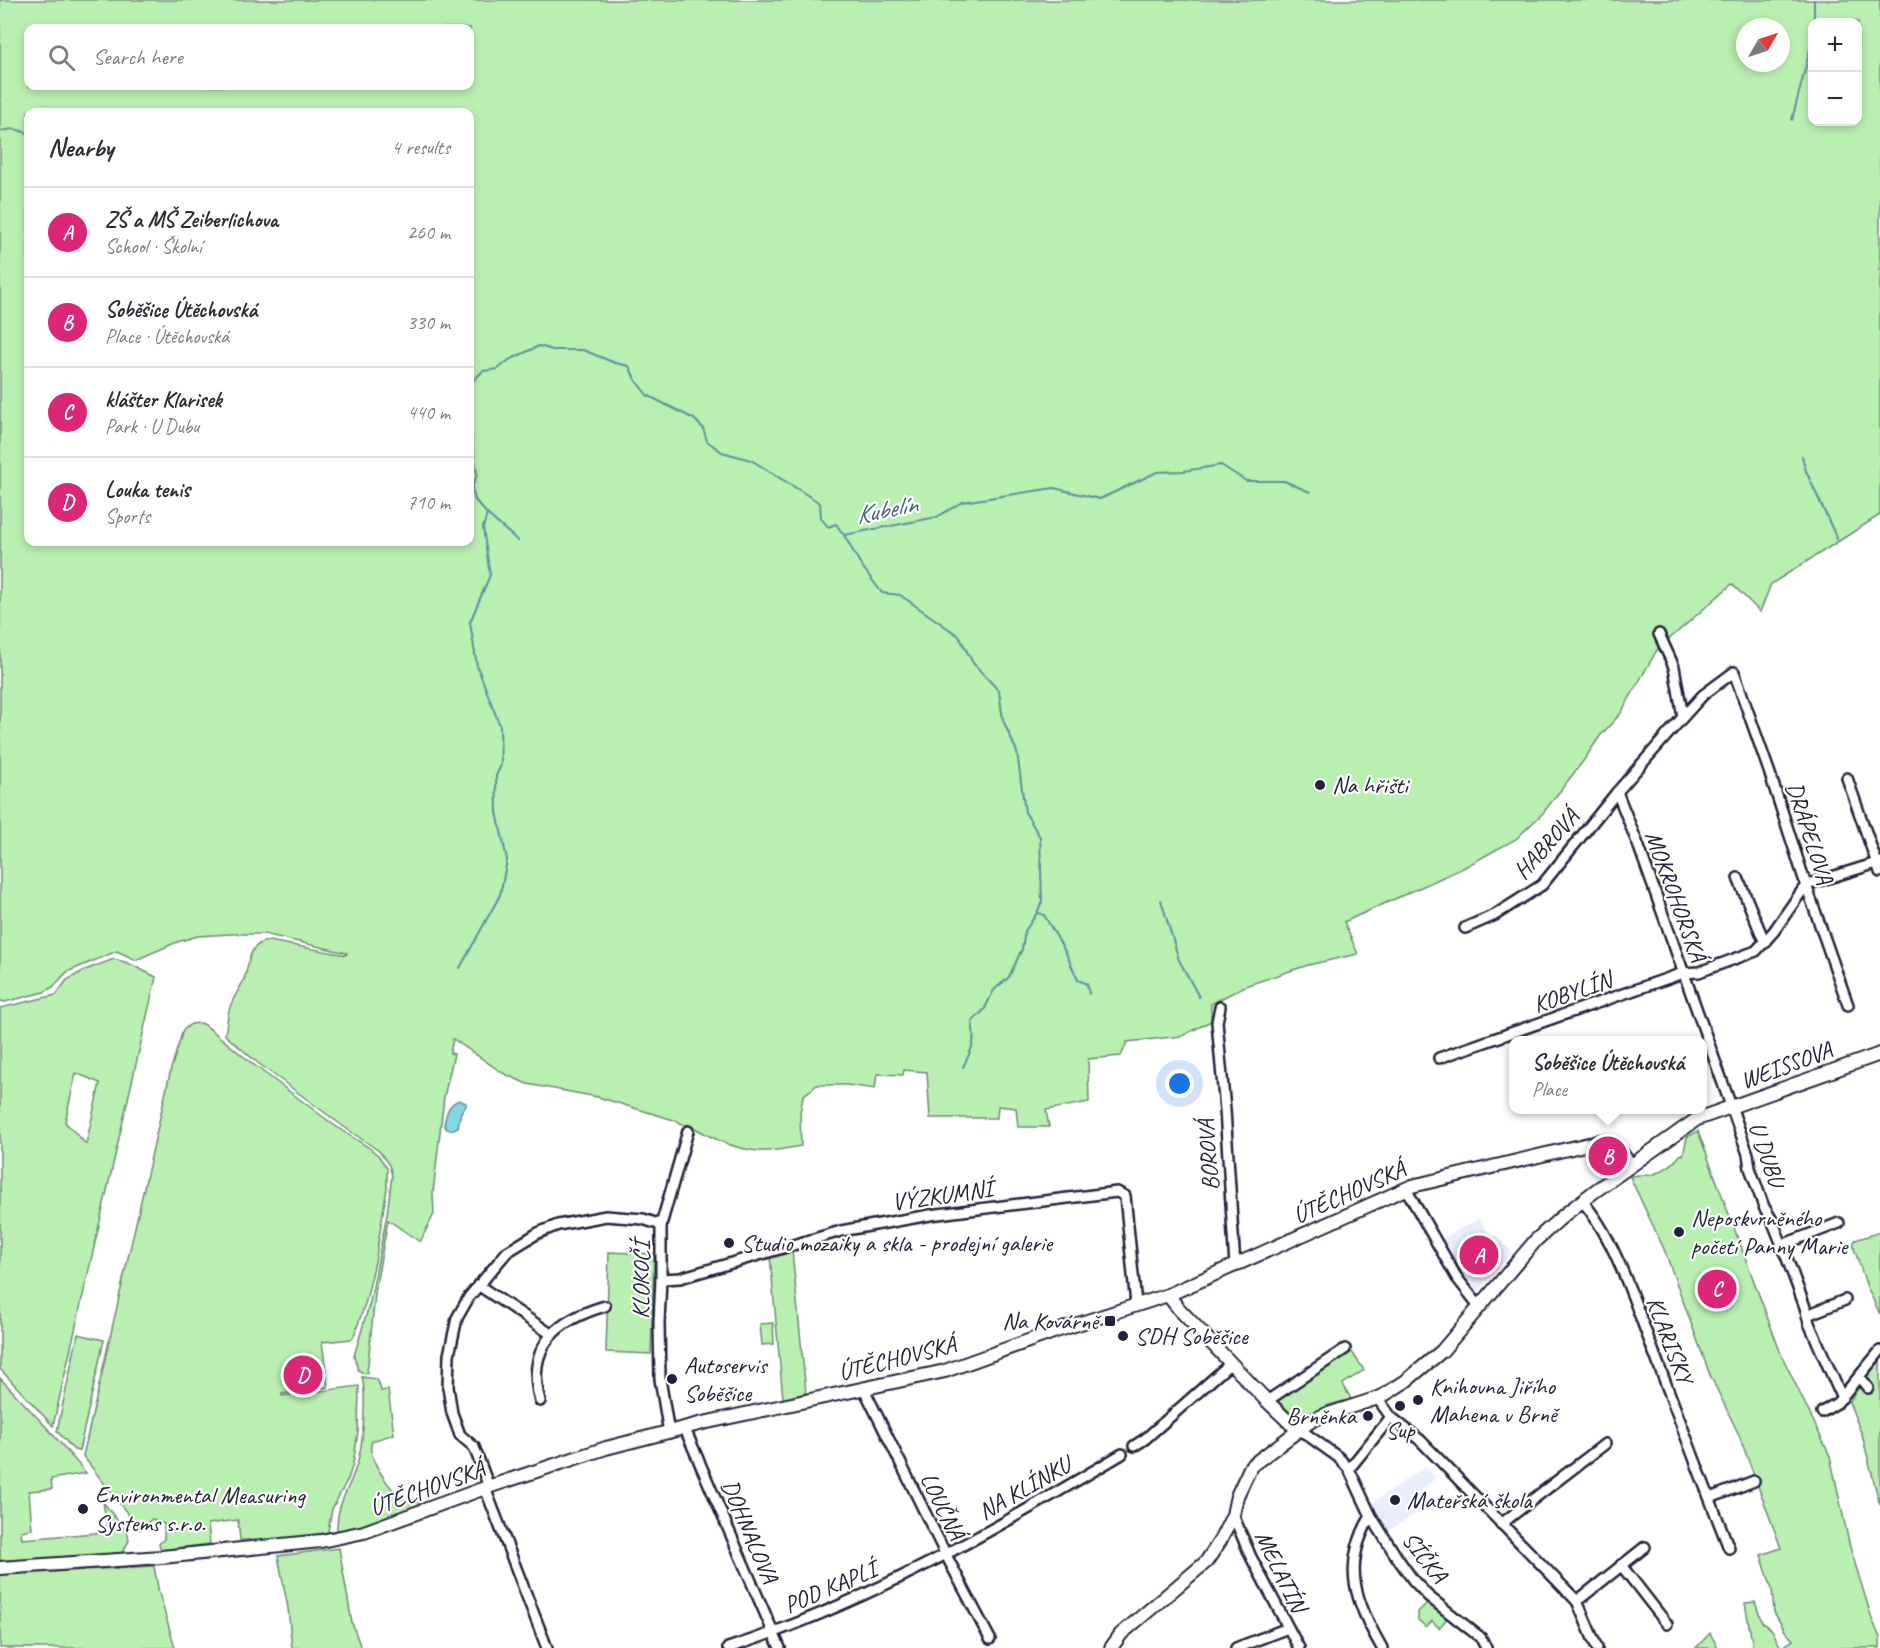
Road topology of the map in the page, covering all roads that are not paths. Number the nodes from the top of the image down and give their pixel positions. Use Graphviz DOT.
graph roads {
  1 [pos="1659,634"];
  2 [pos="1683,717"];
  3 [pos="1847,778"];
  4 [pos="1617,792"];
  5 [pos="1879,865"];
  6 [pos="1738,878"];
  7 [pos="1806,885"];
  8 [pos="1465,928"];
  9 [pos="1765,943"];
  10 [pos="1683,973"];
  11 [pos="1848,1005"];
  12 [pos="1220,1007"];
  13 [pos="1705,1036"];
  14 [pos="1707,1041"];
  15 [pos="1880,1054"];
  16 [pos="1439,1059"];
  17 [pos="1730,1107"];
  18 [pos="688,1131"];
  19 [pos="1631,1165"];
  20 [pos="1406,1189"];
  21 [pos="1582,1201"];
  22 [pos="1839,1223"];
  23 [pos="661,1225"];
  24 [pos="1782,1245"];
  25 [pos="1235,1266"];
  26 [pos="661,1280"];
  27 [pos="478,1285"];
  28 [pos="1168,1295"];
  29 [pos="1845,1300"];
  30 [pos="1136,1305"];
  31 [pos="605,1306"];
  32 [pos="1479,1306"];
  33 [pos="1807,1315"];
  34 [pos="551,1334"];
  35 [pos="1345,1349"];
  36 [pos="1880,1351"];
  37 [pos="1231,1363"];
  38 [pos="1859,1377"];
  39 [pos="1868,1388"];
  40 [pos="864,1389"];
  41 [pos="1842,1398"];
  42 [pos="1378,1399"];
  43 [pos="540,1401"];
  44 [pos="1267,1401"];
  45 [pos="1822,1412"];
  46 [pos="1391,1417"];
  47 [pos="685,1429"];
  48 [pos="1299,1429"];
  49 [pos="669,1432"];
  50 [pos="1605,1444"];
  51 [pos="1134,1446"];
  52 [pos="1122,1454"];
  53 [pos="1349,1469"];
  54 [pos="1754,1481"];
  55 [pos="487,1488"];
  56 [pos="1710,1498"];
  57 [pos="1233,1515"];
  58 [pos="1371,1516"];
  59 [pos="1501,1524"];
  60 [pos="1645,1547"];
  61 [pos="1729,1548"];
  62 [pos="946,1555"];
  63 [pos="1621,1565"];
  64 [pos="0,1568"];
  65 [pos="1577,1601"];
  66 [pos="1667,1624"];
  67 [pos="1288,1628"];
  68 [pos="773,1633"];
  69 [pos="990,1639"];
  70 [pos="1297,1646"];
  71 [pos="547,1648"];
  72 [pos="728,1648"];
  73 [pos="780,1648"];
  74 [pos="1111,1648"];
  75 [pos="1236,1648"];
  76 [pos="1382,1648"];
  77 [pos="1486,1648"];
  78 [pos="1597,1648"];
  1 -- 2 [label="street"];
  2 -- 4 [label="street"];
  2 -- 7 [label="street, DRÁPELOVA"];
  3 -- 5 [label="street"];
  4 -- 8 [label="street, HABROVÁ"];
  4 -- 10 [label="street, MOKROHORSKÁ"];
  5 -- 7 [label="street"];
  6 -- 9 [label="street"];
  7 -- 9 [label="street"];
  7 -- 11 [label="street, DRÁPELOVA"];
  9 -- 10 [label="street, KOBYLÍN"];
  10 -- 13 [label="street, MOKROHORSKÁ"];
  10 -- 16 [label="street, KOBYLÍN"];
  12 -- 25 [label="street, BOROVÁ"];
  14 -- 17 [label="street, MOKROHORSKÁ"];
  15 -- 17 [label="street, WEISSOVA"];
  17 -- 19 [label="street, WEISSOVA"];
  17 -- 24 [label="street, U DUBU"];
  18 -- 23 [label="street, KLOKOČÍ"];
  19 -- 20 [label="street, ÚTĚCHOVSKÁ"];
  19 -- 21 [label="street, WEISSOVA"];
  20 -- 25 [label="street, ÚTĚCHOVSKÁ"];
  20 -- 32 [label="street"];
  21 -- 32 [label="street, WEISSOVA"];
  21 -- 56 [label="street, KLARISKY"];
  22 -- 24 [label="street"];
  23 -- 26 [label="street, KLOKOČÍ"];
  23 -- 27 [label="street"];
  24 -- 33 [label="street, U DUBU"];
  25 -- 28 [label="street, ÚTĚCHOVSKÁ"];
  26 -- 30 [label="street, VÝZKUMNÍ"];
  26 -- 49 [label="street, KLOKOČÍ"];
  27 -- 34 [label="street"];
  27 -- 55 [label="street"];
  28 -- 30 [label="street, ÚTĚCHOVSKÁ"];
  28 -- 37 [label="street"];
  29 -- 33 [label="street"];
  30 -- 40 [label="street, ÚTĚCHOVSKÁ"];
  31 -- 34 [label="street"];
  32 -- 42 [label="street, WEISSOVA"];
  33 -- 41 [label="street, U DUBU"];
  34 -- 43 [label="street"];
  35 -- 44 [label="street"];
  36 -- 38 [label="street"];
  37 -- 44 [label="street"];
  37 -- 51 [label="street"];
  38 -- 39 [label="street"];
  38 -- 41 [label="street"];
  40 -- 47 [label="street, ÚTĚCHOVSKÁ"];
  40 -- 62 [label="street, LOUČNÁ"];
  41 -- 45 [label="street"];
  42 -- 46 [label="street"];
  42 -- 48 [label="street, WEISSOVA"];
  44 -- 48 [label="street"];
  46 -- 53 [label="street"];
  46 -- 59 [label="street"];
  47 -- 49 [label="street, ÚTĚCHOVSKÁ"];
  47 -- 68 [label="street, DOHNALOVA"];
  48 -- 53 [label="street, SÍČKA"];
  48 -- 57 [label="street, WEISSOVA"];
  49 -- 55 [label="street, ÚTĚCHOVSKÁ"];
  50 -- 59 [label="street"];
  52 -- 62 [label="street, NA KLÍNKU"];
  53 -- 58 [label="street, SÍČKA"];
  54 -- 56 [label="street"];
  55 -- 64 [label="street, ÚTĚCHOVSKÁ"];
  55 -- 71 [label="street"];
  56 -- 61 [label="street, KLARISKY"];
  57 -- 67 [label="street, MELATÍN"];
  57 -- 74 [label="street, WEISSOVA"];
  58 -- 76 [label="street"];
  58 -- 77 [label="street, SÍČKA"];
  59 -- 65 [label="street"];
  60 -- 63 [label="street"];
  62 -- 68 [label="street, POD KAPLÍ"];
  62 -- 69 [label="street, LOUČNÁ"];
  63 -- 65 [label="street"];
  63 -- 66 [label="street"];
  65 -- 78 [label="street"];
  67 -- 70 [label="street, MELATÍN"];
  67 -- 75 [label="street"];
  68 -- 72 [label="street, POD KAPLÍ"];
  68 -- 73 [label="street, DOHNALOVA"];
}
